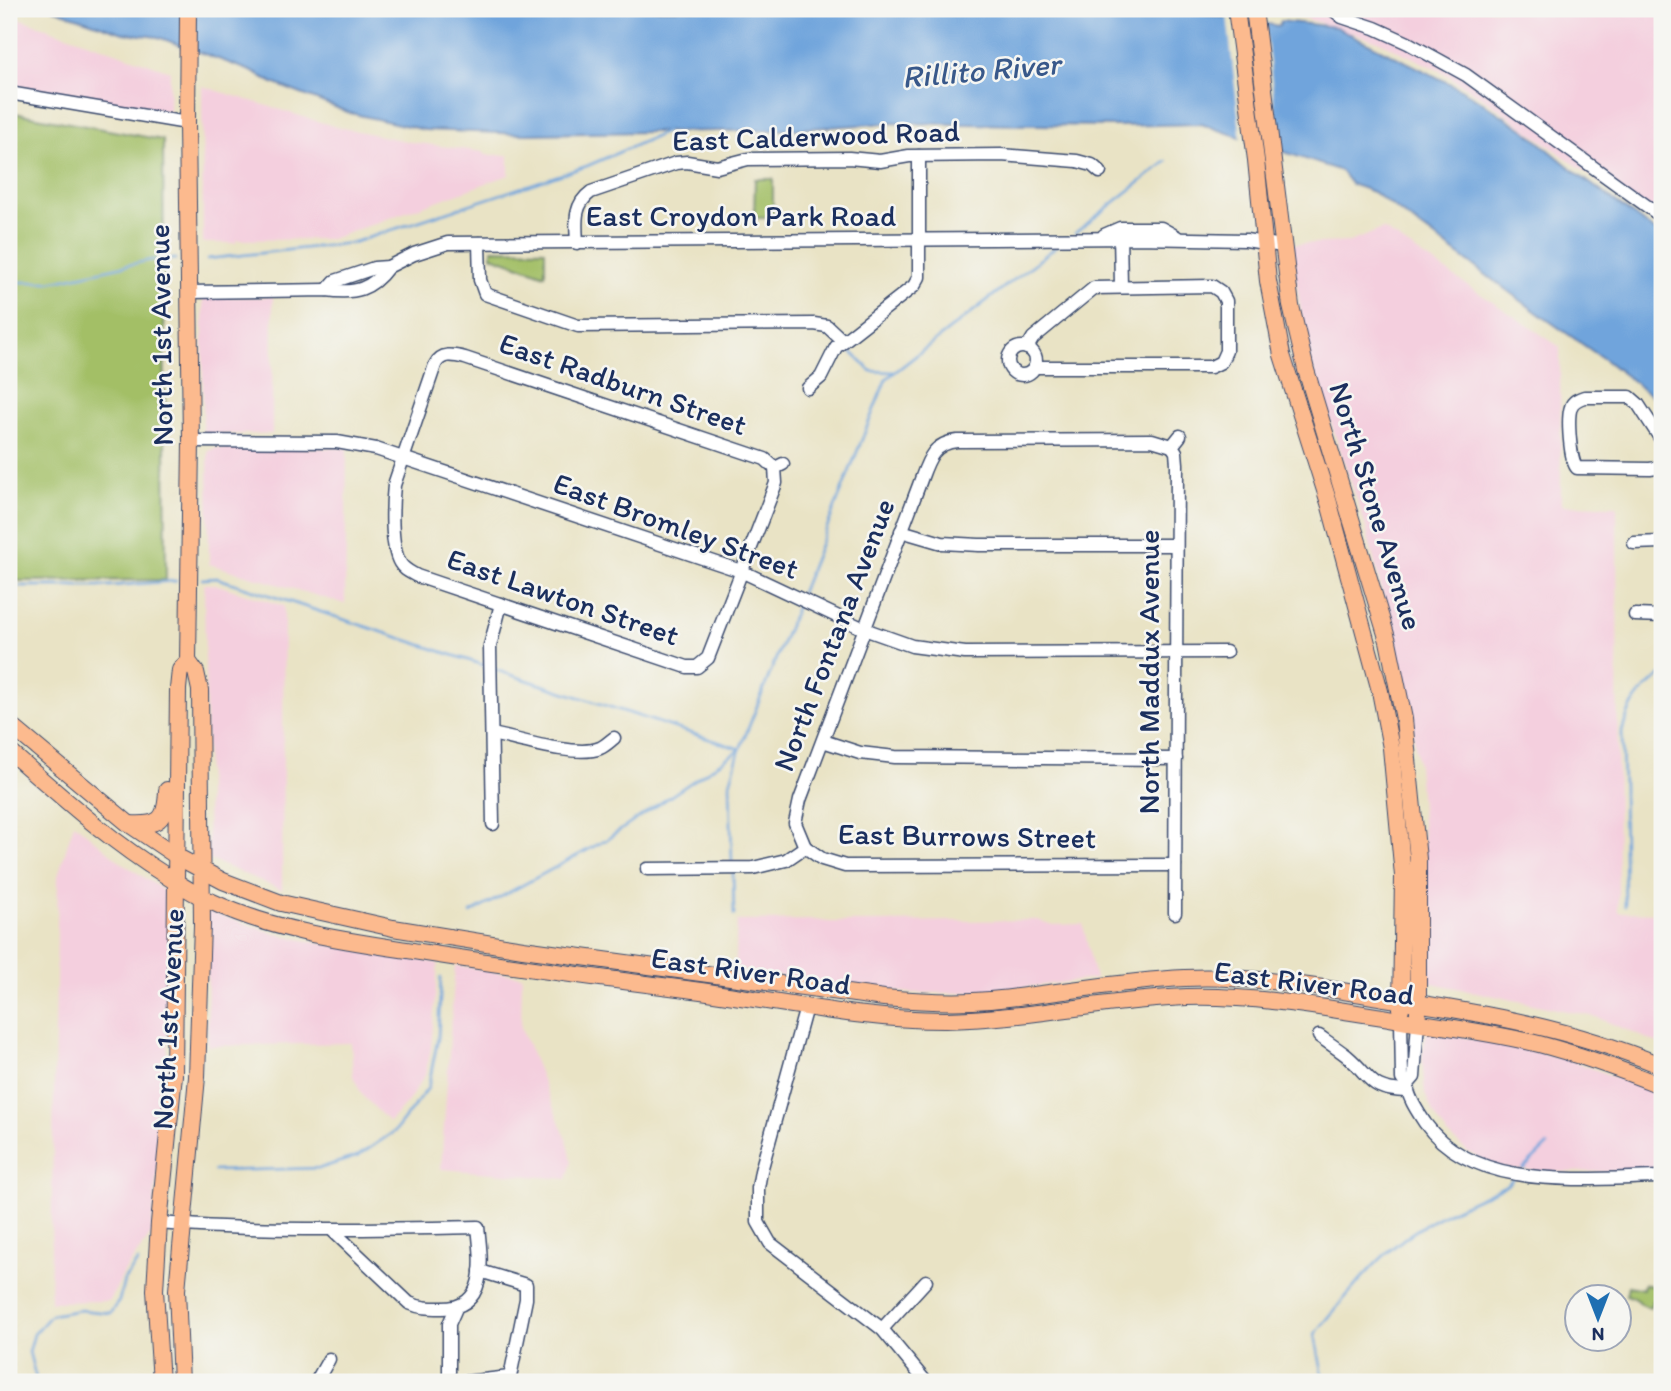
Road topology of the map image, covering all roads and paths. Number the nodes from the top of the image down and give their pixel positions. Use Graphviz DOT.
graph roads {
  1 [pos="188,9"];
  2 [pos="1236,9"];
  3 [pos="1254,9"];
  4 [pos="1332,9"];
  5 [pos="9,93"];
  6 [pos="187,123"];
  7 [pos="919,156"];
  8 [pos="1100,172"];
  9 [pos="1662,217"];
  10 [pos="1120,233"];
  11 [pos="921,241"];
  12 [pos="1263,241"];
  13 [pos="480,243"];
  14 [pos="577,243"];
  15 [pos="1282,246"];
  16 [pos="1121,286"];
  17 [pos="189,292"];
  18 [pos="843,341"];
  19 [pos="1027,348"];
  20 [pos="1035,367"];
  21 [pos="808,388"];
  22 [pos="191,441"];
  23 [pos="1662,441"];
  24 [pos="941,444"];
  25 [pos="403,458"];
  26 [pos="1662,467"];
  27 [pos="901,531"];
  28 [pos="1662,542"];
  29 [pos="1633,543"];
  30 [pos="1176,545"];
  31 [pos="741,571"];
  32 [pos="501,604"];
  33 [pos="1635,615"];
  34 [pos="1662,616"];
  35 [pos="864,629"];
  36 [pos="1175,652"];
  37 [pos="1226,652"];
  38 [pos="188,661"];
  39 [pos="9,724"];
  40 [pos="178,732"];
  41 [pos="492,734"];
  42 [pos="614,738"];
  43 [pos="823,741"];
  44 [pos="9,751"];
  45 [pos="1175,759"];
  46 [pos="129,824"];
  47 [pos="493,824"];
  48 [pos="805,847"];
  49 [pos="178,857"];
  50 [pos="1175,865"];
  51 [pos="202,869"];
  52 [pos="647,869"];
  53 [pos="178,883"];
  54 [pos="202,897"];
  55 [pos="1175,913"];
  56 [pos="1020,996"];
  57 [pos="934,1001"];
  58 [pos="1410,1001"];
  59 [pos="806,1007"];
  60 [pos="910,1018"];
  61 [pos="1401,1020"];
  62 [pos="1418,1023"];
  63 [pos="1319,1036"];
  64 [pos="1662,1066"];
  65 [pos="1662,1086"];
  66 [pos="1407,1088"];
  67 [pos="1662,1177"];
  68 [pos="159,1223"];
  69 [pos="182,1225"];
  70 [pos="332,1230"];
  71 [pos="480,1271"];
  72 [pos="926,1281"];
  73 [pos="456,1308"];
  74 [pos="882,1329"];
  75 [pos="329,1359"];
  76 [pos="161,1382"];
  77 [pos="181,1382"];
  78 [pos="316,1382"];
  79 [pos="449,1382"];
  80 [pos="465,1382"];
  81 [pos="926,1382"];
  1 -- 6 [label="main road, North 1st Avenue"];
  2 -- 12 [label="main road, North Stone Avenue"];
  3 -- 15 [label="main road, North Stone Avenue"];
  4 -- 9 [label="street"];
  5 -- 6 [label="street"];
  6 -- 17 [label="main road, North 1st Avenue"];
  7 -- 8 [label="street, East Calderwood Road"];
  7 -- 11 [label="street"];
  7 -- 14 [label="street, East Calderwood Road"];
  10 -- 11 [label="street, East Croydon Park Road"];
  10 -- 12 [label="street, East Croydon Park Road"];
  10 -- 16 [label="street"];
  11 -- 14 [label="street, East Croydon Park Road"];
  11 -- 18 [label="street"];
  12 -- 15 [label="street, East Croydon Park Road"];
  12 -- 58 [label="main road, North Stone Avenue"];
  13 -- 14 [label="street, East Croydon Park Road"];
  13 -- 17 [label="street, East Croydon Park Road"];
  13 -- 18 [label="street"];
  15 -- 58 [label="main road, North Stone Avenue"];
  16 -- 19 [label="street"];
  16 -- 20 [label="street"];
  17 -- 22 [label="main road, North 1st Avenue"];
  18 -- 21 [label="street"];
  19 -- 20 [label="street"];
  19 -- 20 [label="street"];
  22 -- 25 [label="street, East Bromley Street"];
  22 -- 38 [label="main road, North 1st Avenue"];
  23 -- 26 [label="street"];
  24 -- 27 [label="street, North Fontana Avenue"];
  24 -- 30 [label="street, North Maddux Avenue"];
  25 -- 31 [label="street, East Bromley Street"];
  25 -- 31 [label="street, East Radburn Street"];
  25 -- 32 [label="street, East Lawton Street"];
  27 -- 30 [label="street"];
  27 -- 35 [label="street, North Fontana Avenue"];
  28 -- 29 [label="street"];
  30 -- 36 [label="street, North Maddux Avenue"];
  31 -- 32 [label="street, East Lawton Street"];
  31 -- 35 [label="street, East Bromley Street"];
  32 -- 41 [label="street"];
  33 -- 34 [label="street"];
  35 -- 36 [label="street, East Bromley Street"];
  35 -- 43 [label="street, North Fontana Avenue"];
  36 -- 37 [label="street, East Bromley Street"];
  36 -- 45 [label="street, North Maddux Avenue"];
  38 -- 40 [label="main road, North 1st Avenue"];
  38 -- 51 [label="main road, North 1st Avenue"];
  39 -- 46 [label="main road, East River Road"];
  40 -- 46 [label="main road"];
  40 -- 49 [label="main road, North 1st Avenue"];
  41 -- 42 [label="street"];
  41 -- 47 [label="street"];
  43 -- 45 [label="street"];
  43 -- 48 [label="street, North Fontana Avenue"];
  44 -- 53 [label="main road, East River Road"];
  45 -- 50 [label="street, North Maddux Avenue"];
  46 -- 49 [label="main road, East River Road"];
  48 -- 50 [label="street, East Burrows Street"];
  48 -- 52 [label="street"];
  49 -- 51 [label="main road, East River Road"];
  49 -- 53 [label="main road, North 1st Avenue"];
  50 -- 55 [label="street, North Maddux Avenue"];
  51 -- 54 [label="main road, North 1st Avenue"];
  51 -- 57 [label="main road, East River Road"];
  53 -- 54 [label="main road, East River Road"];
  53 -- 68 [label="main road, North 1st Avenue"];
  54 -- 59 [label="main road, East River Road"];
  54 -- 69 [label="main road, North 1st Avenue"];
  56 -- 57 [label="main road, East River Road"];
  56 -- 58 [label="main road, East River Road"];
  56 -- 60 [label="main road"];
  57 -- 59 [label="main road"];
  58 -- 61 [label="main road, North Stone Avenue"];
  58 -- 62 [label="main road, North Stone Avenue"];
  58 -- 64 [label="main road, East River Road"];
  59 -- 60 [label="main road, East River Road"];
  59 -- 74 [label="street"];
  60 -- 61 [label="main road, East River Road"];
  61 -- 62 [label="main road, East River Road"];
  61 -- 66 [label="street"];
  62 -- 65 [label="main road, East River Road"];
  62 -- 66 [label="street"];
  63 -- 66 [label="street"];
  66 -- 67 [label="street"];
  68 -- 69 [label="street"];
  68 -- 76 [label="main road, North 1st Avenue"];
  69 -- 70 [label="street"];
  69 -- 77 [label="main road, North 1st Avenue"];
  70 -- 71 [label="street"];
  70 -- 73 [label="street"];
  71 -- 73 [label="street"];
  71 -- 80 [label="street"];
  72 -- 74 [label="street"];
  73 -- 79 [label="street"];
  74 -- 81 [label="street"];
  75 -- 78 [label="street"];
}
